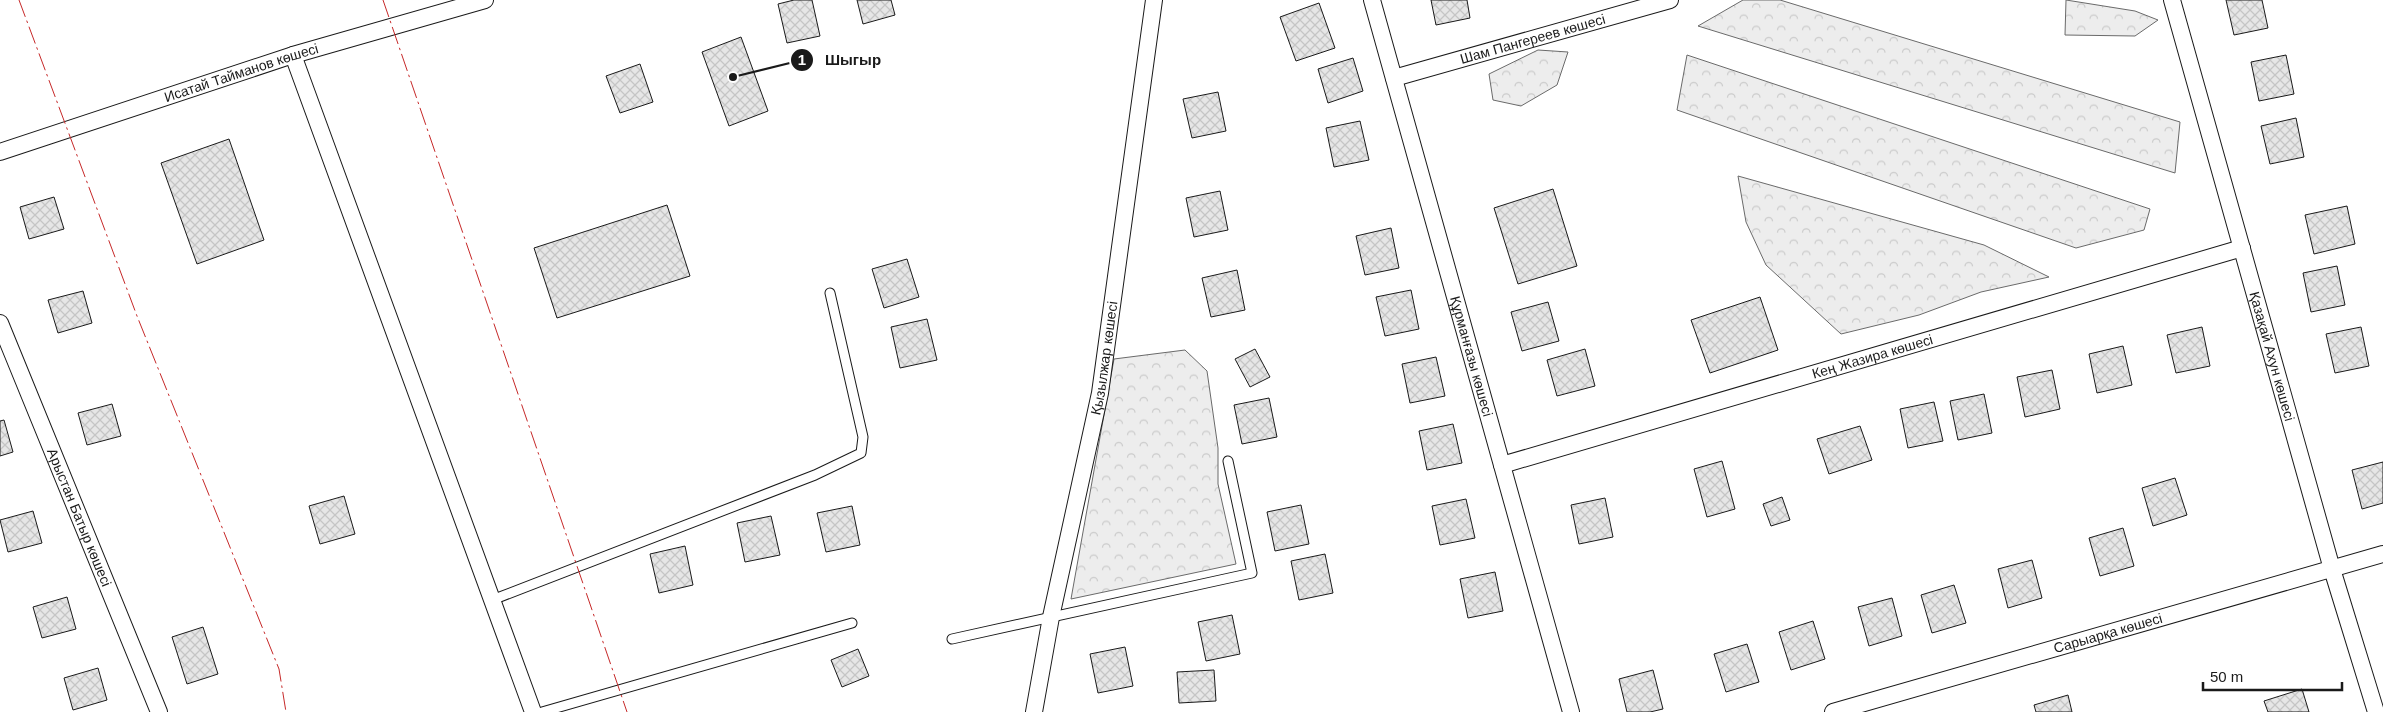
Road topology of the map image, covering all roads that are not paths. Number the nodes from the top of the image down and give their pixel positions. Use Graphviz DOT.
graph roads {
  1 [pos="485,0"];
  2 [pos="1154,0"];
  3 [pos="1372,0"];
  4 [pos="1670,0"];
  5 [pos="2172,0"];
  6 [pos="293,56"];
  7 [pos="1394,78"];
  8 [pos="0,152"];
  9 [pos="2242,248"];
  10 [pos="830,293"];
  11 [pos="0,323"];
  12 [pos="1228,461"];
  13 [pos="1502,465"];
  14 [pos="2383,554"];
  15 [pos="2332,568"];
  16 [pos="492,600"];
  17 [pos="1051,617"];
  18 [pos="852,623"];
  19 [pos="952,638"];
  20 [pos="159,712"];
  21 [pos="533,712"];
  22 [pos="542,712"];
  23 [pos="1034,712"];
  24 [pos="1571,712"];
  25 [pos="1833,712"];
  26 [pos="2376,712"];
  1 -- 6 [label="street, Исатай Тайманов көшесі"];
  2 -- 17 [label="street, Қызылжар көшесі"];
  3 -- 7 [label="street, Құрманғазы көшесі"];
  4 -- 7 [label="street, Шам Пангереев көшесі"];
  5 -- 9 [label="street, Қазақай Ахун көшесі"];
  6 -- 8 [label="street, Исатай Тайманов көшесі"];
  6 -- 16 [label="street"];
  7 -- 13 [label="street, Құрманғазы көшесі"];
  9 -- 13 [label="street, Кең Жазира көшесі"];
  9 -- 15 [label="street, Қазақай Ахун көшесі"];
  10 -- 16 [label="lane"];
  11 -- 20 [label="street, Арыстан Батыр көшесі"];
  12 -- 17 [label="lane"];
  13 -- 24 [label="street, Құрманғазы көшесі"];
  14 -- 15 [label="street, Сарыарқа көшесі"];
  15 -- 25 [label="street, Сарыарқа көшесі"];
  15 -- 26 [label="street, Қазақай Ахун көшесі"];
  16 -- 21 [label="street"];
  17 -- 19 [label="lane"];
  17 -- 23 [label="street, Қызылжар көшесі"];
  18 -- 22 [label="lane"];
}
